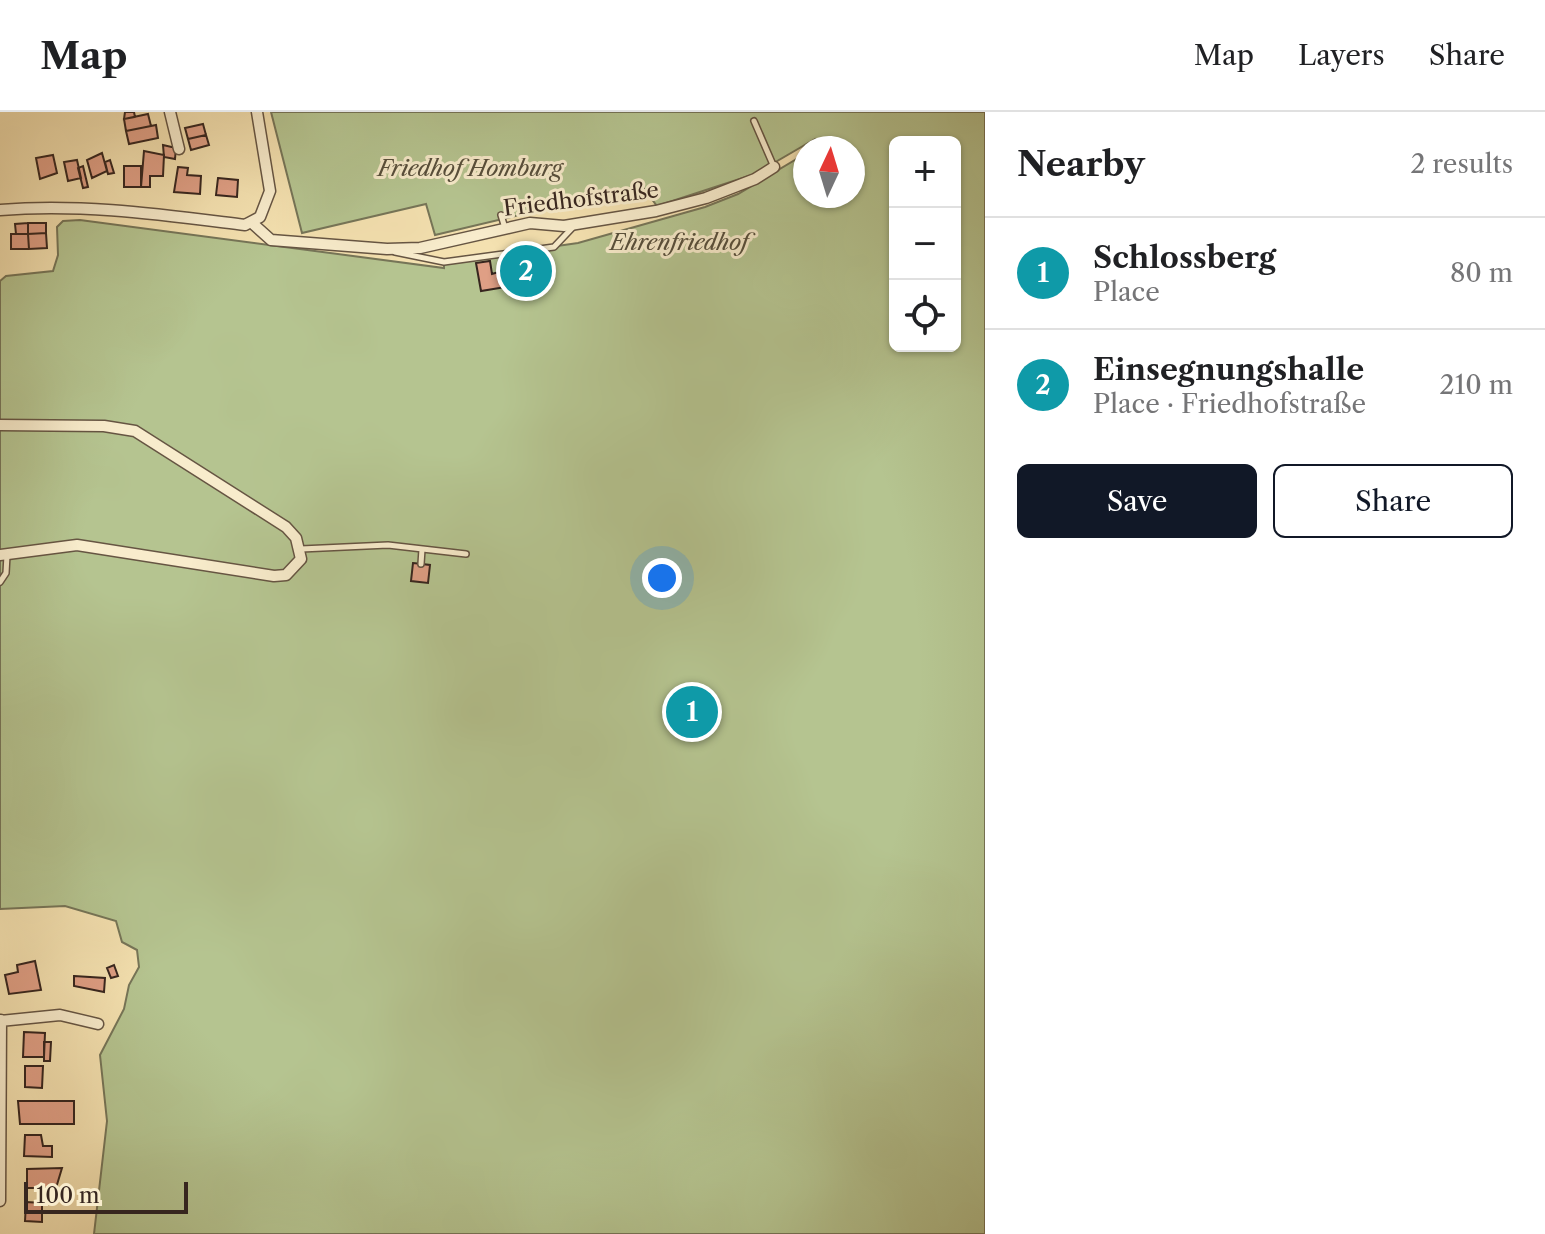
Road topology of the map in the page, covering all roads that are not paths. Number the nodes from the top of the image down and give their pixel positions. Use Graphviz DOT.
graph roads {
  1 [pos="170,112"];
  2 [pos="257,112"];
  3 [pos="754,121"];
  4 [pos="179,149"];
  5 [pos="774,167"];
  6 [pos="0,210"];
  7 [pos="501,215"];
  8 [pos="251,222"];
  9 [pos="576,224"];
  10 [pos="505,228"];
  11 [pos="387,249"];
  12 [pos="0,425"];
  13 [pos="301,549"];
  14 [pos="422,549"];
  15 [pos="4,554"];
  16 [pos="466,554"];
  17 [pos="421,564"];
  18 [pos="0,582"];
  19 [pos="0,1020"];
  20 [pos="98,1024"];
  21 [pos="0,1186"];
  22 [pos="0,1201"];
  1 -- 4 [label="street"];
  2 -- 8 [label="street"];
  3 -- 5 [label="lane"];
  5 -- 9 [label="street, Friedhofstraße"];
  6 -- 8 [label="street, Friedhofstraße"];
  7 -- 10 [label="lane"];
  8 -- 11 [label="street, Friedhofstraße"];
  9 -- 10 [label="street, Friedhofstraße"];
  9 -- 11 [label="lane"];
  10 -- 11 [label="street, Friedhofstraße"];
  12 -- 13 [label="street"];
  13 -- 14 [label="lane"];
  13 -- 15 [label="street"];
  14 -- 16 [label="lane"];
  14 -- 17 [label="lane"];
  15 -- 18 [label="lane"];
  19 -- 20 [label="street"];
  19 -- 21 [label="street"];
  21 -- 22 [label="street"];
}
